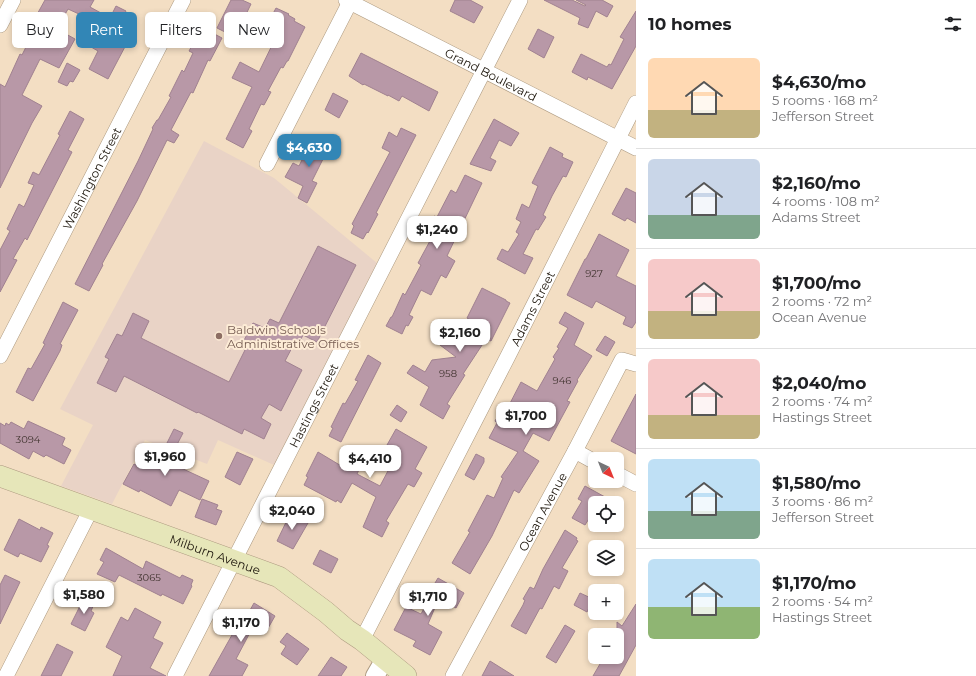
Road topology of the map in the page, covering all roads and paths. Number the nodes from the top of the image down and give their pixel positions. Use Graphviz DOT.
graph roads {
  1 [pos="13,0"];
  2 [pos="183,0"];
  3 [pos="520,0"];
  4 [pos="349,1"];
  5 [pos="0,25"];
  6 [pos="484,70"];
  7 [pos="636,103"];
  8 [pos="618,139"];
  9 [pos="636,148"];
  10 [pos="267,164"];
  11 [pos="0,356"];
  12 [pos="636,364"];
  13 [pos="575,451"];
  14 [pos="588,458"];
  15 [pos="0,476"];
  16 [pos="624,478"];
  17 [pos="636,484"];
  18 [pos="91,509"];
  19 [pos="234,560"];
  20 [pos="362,640"];
  21 [pos="380,668"];
  22 [pos="6,676"];
  23 [pos="175,676"];
  24 [pos="406,676"];
  25 [pos="453,676"];
  1 -- 5 [label="street"];
  2 -- 11 [label="street, Washington Street"];
  3 -- 6 [label="street, Hastings Street"];
  4 -- 6 [label="street, Grand Boulevard"];
  4 -- 10 [label="street"];
  6 -- 8 [label="street, Grand Boulevard"];
  6 -- 19 [label="street, Hastings Street"];
  7 -- 8 [label="street, Adams Street"];
  8 -- 9 [label="street, Grand Boulevard"];
  8 -- 20 [label="street, Adams Street"];
  12 -- 13 [label="street, Ocean Avenue"];
  13 -- 14 [label="street"];
  13 -- 25 [label="street, Ocean Avenue"];
  15 -- 18 [label="main road, Milburn Avenue"];
  16 -- 17 [label="street"];
  18 -- 19 [label="main road, Milburn Avenue"];
  18 -- 22 [label="street"];
  19 -- 20 [label="main road, Milburn Avenue"];
  19 -- 23 [label="street, Hastings Street"];
  20 -- 21 [label="main road, Milburn Avenue"];
  21 -- 24 [label="main road, Milburn Avenue"];
}
